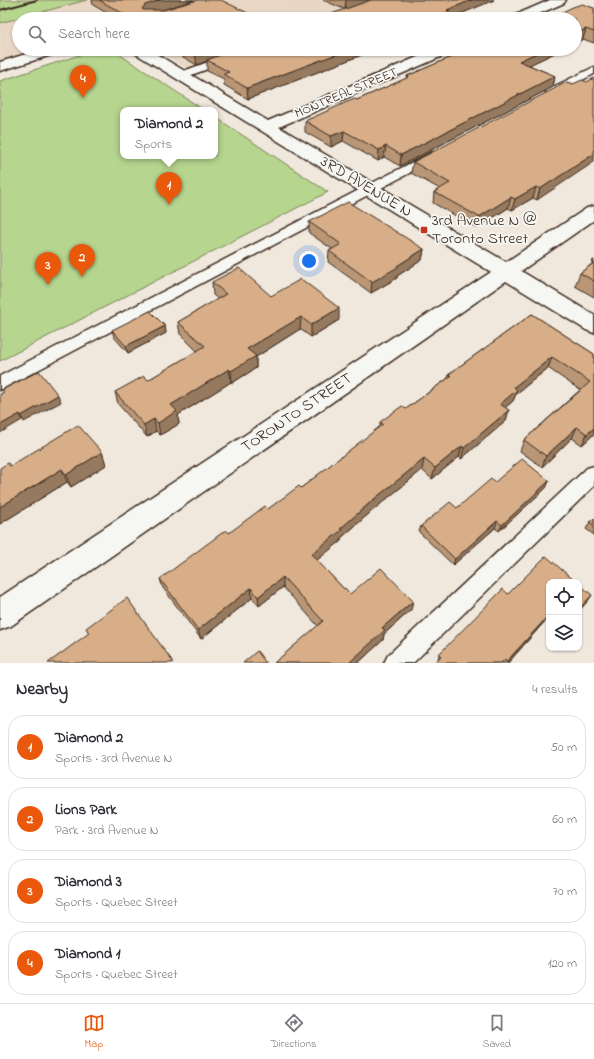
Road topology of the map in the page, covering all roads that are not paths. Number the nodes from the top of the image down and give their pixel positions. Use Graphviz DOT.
graph roads {
  1 [pos="558,0"];
  2 [pos="573,6"];
  3 [pos="532,12"];
  4 [pos="34,56"];
  5 [pos="149,56"];
  6 [pos="235,56"];
  7 [pos="431,56"];
  8 [pos="0,67"];
  9 [pos="594,70"];
  10 [pos="182,76"];
  11 [pos="538,100"];
  12 [pos="267,127"];
  13 [pos="446,148"];
  14 [pos="369,189"];
  15 [pos="594,212"];
  16 [pos="506,272"];
  17 [pos="594,325"];
  18 [pos="0,384"];
  19 [pos="594,474"];
  20 [pos="0,615"];
  21 [pos="396,663"];
  1 -- 2 [label="street"];
  1 -- 3 [label="street"];
  4 -- 8 [label="street"];
  5 -- 10 [label="street, 3RD AVENUE N"];
  6 -- 10 [label="lane"];
  7 -- 12 [label="street, MONTREAL STREET"];
  9 -- 11 [label="lane"];
  10 -- 12 [label="street, 3RD AVENUE N"];
  12 -- 14 [label="street, 3RD AVENUE N"];
  13 -- 14 [label="lane"];
  14 -- 16 [label="street, 3RD AVENUE N"];
  14 -- 18 [label="lane"];
  15 -- 16 [label="street, TORONTO STREET"];
  16 -- 17 [label="street, 3RD AVENUE N"];
  16 -- 20 [label="street, TORONTO STREET"];
  19 -- 21 [label="lane"];
}
